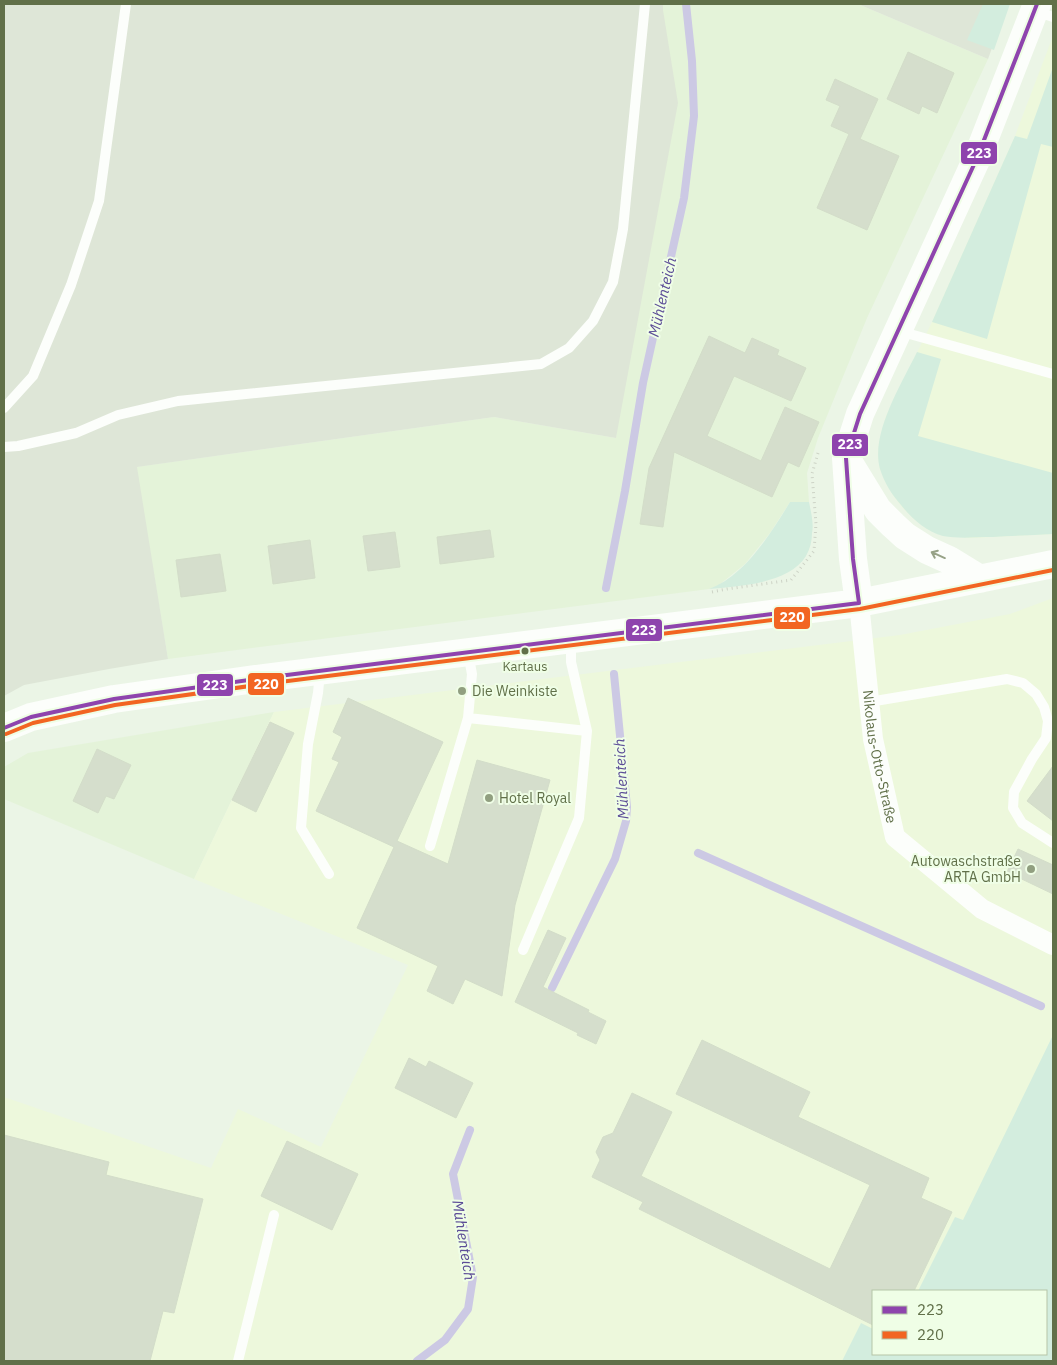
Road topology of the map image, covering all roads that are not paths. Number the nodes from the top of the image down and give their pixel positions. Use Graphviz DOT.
graph roads {
  1 [pos="126,4"];
  2 [pos="645,4"];
  3 [pos="1041,11"];
  4 [pos="898,331"];
  5 [pos="1053,374"];
  6 [pos="4,408"];
  7 [pos="4,447"];
  8 [pos="846,458"];
  9 [pos="1053,564"];
  10 [pos="980,578"];
  11 [pos="859,603"];
  12 [pos="570,639"];
  13 [pos="468,652"];
  14 [pos="320,671"];
  15 [pos="869,702"];
  16 [pos="468,718"];
  17 [pos="4,728"];
  18 [pos="587,731"];
  19 [pos="1053,843"];
  20 [pos="430,846"];
  21 [pos="329,874"];
  22 [pos="1053,945"];
  23 [pos="523,950"];
  24 [pos="274,1215"];
  25 [pos="238,1361"];
  1 -- 6 [label="lane"];
  2 -- 7 [label="lane"];
  3 -- 4 [label="main road"];
  4 -- 5 [label="lane"];
  4 -- 8 [label="main road"];
  10 -- 8 [label="main road, one-way"];
  8 -- 11 [label="main road"];
  9 -- 10 [label="main road"];
  10 -- 11 [label="main road"];
  11 -- 12 [label="main road"];
  11 -- 15 [label="street, Nikolaus-Otto-Straße"];
  12 -- 13 [label="main road"];
  12 -- 18 [label="lane"];
  13 -- 14 [label="main road"];
  13 -- 16 [label="lane"];
  14 -- 17 [label="main road"];
  14 -- 21 [label="lane"];
  15 -- 19 [label="lane"];
  15 -- 22 [label="street, Nikolaus-Otto-Straße"];
  16 -- 18 [label="lane"];
  16 -- 20 [label="lane"];
  18 -- 23 [label="lane"];
  24 -- 25 [label="lane"];
}
